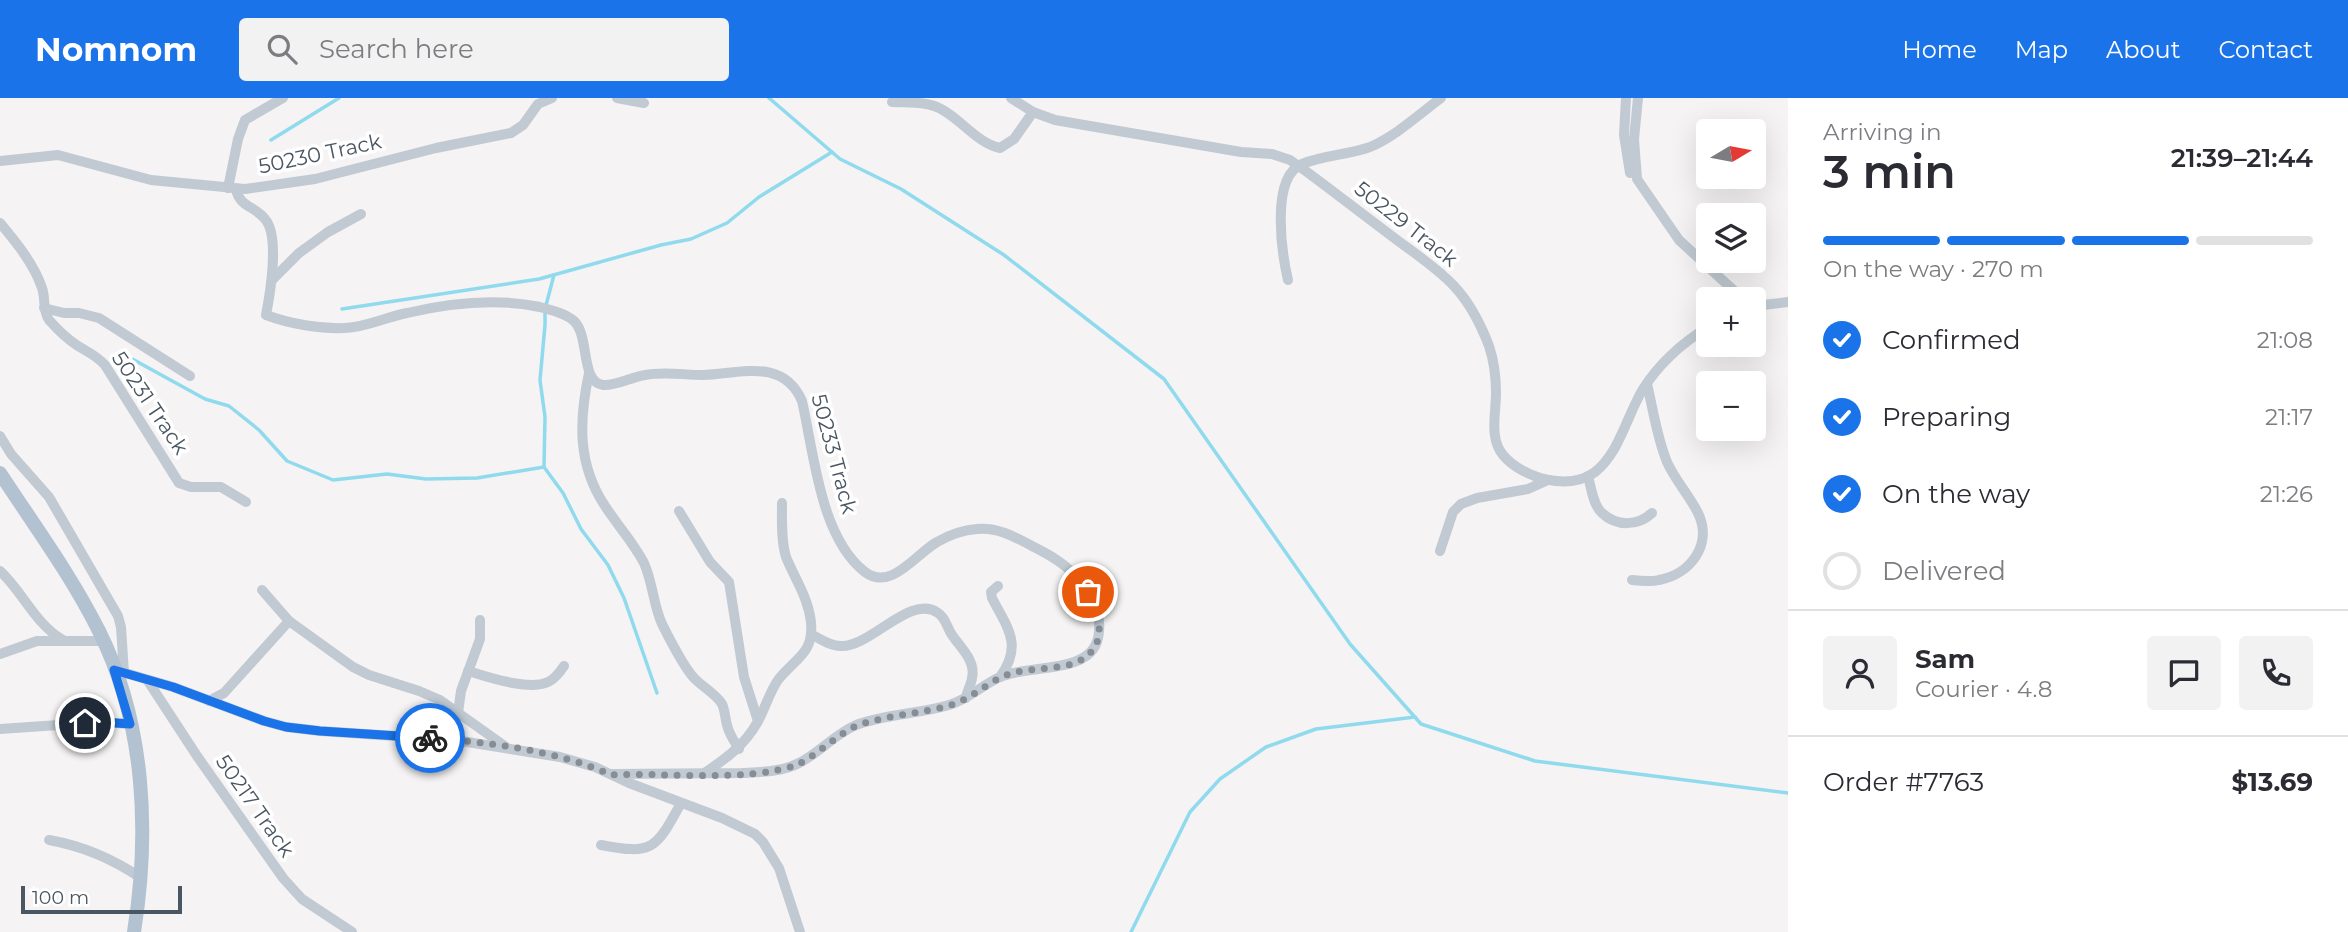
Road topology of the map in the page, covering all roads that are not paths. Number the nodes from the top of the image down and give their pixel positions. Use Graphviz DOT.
graph roads {
  1 [pos="283,98"];
  2 [pos="552,98"];
  3 [pos="617,98"];
  4 [pos="1011,98"];
  5 [pos="1441,98"];
  6 [pos="1626,98"];
  7 [pos="1638,98"];
  8 [pos="892,102"];
  9 [pos="644,103"];
  10 [pos="1033,112"];
  11 [pos="0,161"];
  12 [pos="1298,165"];
  13 [pos="1637,179"];
  14 [pos="232,189"];
  15 [pos="361,214"];
  16 [pos="0,223"];
  17 [pos="272,280"];
  18 [pos="1288,281"];
  19 [pos="1730,287"];
  20 [pos="1788,302"];
  21 [pos="1766,305"];
  22 [pos="44,308"];
  23 [pos="1696,336"];
  24 [pos="589,373"];
  25 [pos="190,376"];
  26 [pos="1647,384"];
  27 [pos="0,436"];
  28 [pos="0,473"];
  29 [pos="1588,477"];
  30 [pos="1548,480"];
  31 [pos="246,502"];
  32 [pos="782,503"];
  33 [pos="680,512"];
  34 [pos="1651,513"];
  35 [pos="1440,551"];
  36 [pos="0,571"];
  37 [pos="1632,580"];
  38 [pos="998,586"];
  39 [pos="262,590"];
  40 [pos="480,620"];
  41 [pos="289,621"];
  42 [pos="811,634"];
  43 [pos="63,640"];
  44 [pos="103,641"];
  45 [pos="0,654"];
  46 [pos="564,666"];
  47 [pos="119,671"];
  48 [pos="468,671"];
  49 [pos="1000,677"];
  50 [pos="148,681"];
  51 [pos="966,698"];
  52 [pos="209,701"];
  53 [pos="458,713"];
  54 [pos="758,722"];
  55 [pos="130,724"];
  56 [pos="0,729"];
  57 [pos="506,747"];
  58 [pos="739,748"];
  59 [pos="611,775"];
  60 [pos="703,775"];
  61 [pos="681,803"];
  62 [pos="49,839"];
  63 [pos="601,845"];
  64 [pos="141,878"];
  65 [pos="134,932"];
  66 [pos="352,932"];
  67 [pos="800,932"];
  1 -- 14 [label="street"];
  2 -- 14 [label="street, 50230 Track"];
  3 -- 9 [label="street"];
  4 -- 10 [label="street, 50229 Track"];
  5 -- 12 [label="street"];
  6 -- 13 [label="street"];
  7 -- 13 [label="street"];
  8 -- 10 [label="street"];
  10 -- 12 [label="street, 50229 Track"];
  11 -- 14 [label="street, 50230 Track"];
  12 -- 18 [label="street"];
  12 -- 30 [label="street, 50229 Track"];
  13 -- 19 [label="street"];
  14 -- 17 [label="street"];
  15 -- 17 [label="street"];
  16 -- 22 [label="street, 50231 Track"];
  17 -- 24 [label="street"];
  20 -- 21 [label="street"];
  22 -- 25 [label="street"];
  22 -- 31 [label="street, 50231 Track"];
  23 -- 26 [label="street"];
  24 -- 49 [label="street, 50233 Track"];
  24 -- 58 [label="street"];
  26 -- 29 [label="street"];
  26 -- 37 [label="street"];
  27 -- 47 [label="street"];
  28 -- 44 [label="main road"];
  29 -- 30 [label="street, 50229 Track"];
  29 -- 34 [label="street"];
  30 -- 35 [label="street"];
  32 -- 42 [label="street"];
  33 -- 54 [label="street"];
  36 -- 43 [label="street"];
  38 -- 49 [label="street"];
  39 -- 41 [label="street"];
  40 -- 48 [label="street"];
  41 -- 52 [label="street"];
  41 -- 53 [label="street"];
  42 -- 51 [label="street"];
  42 -- 54 [label="street"];
  43 -- 44 [label="street"];
  43 -- 45 [label="street"];
  44 -- 47 [label="main road"];
  46 -- 48 [label="street"];
  47 -- 50 [label="street"];
  47 -- 55 [label="main road"];
  48 -- 53 [label="street"];
  49 -- 51 [label="street, 50233 Track"];
  50 -- 52 [label="street"];
  50 -- 66 [label="street, 50217 Track"];
  51 -- 60 [label="street, 50233 Track"];
  52 -- 57 [label="street"];
  53 -- 57 [label="street"];
  54 -- 58 [label="street"];
  55 -- 56 [label="street"];
  55 -- 64 [label="main road"];
  57 -- 59 [label="street"];
  58 -- 60 [label="street"];
  59 -- 60 [label="street, 50233 Track"];
  59 -- 61 [label="street"];
  61 -- 63 [label="street"];
  61 -- 67 [label="street"];
  62 -- 64 [label="street"];
  64 -- 65 [label="main road"];
}
